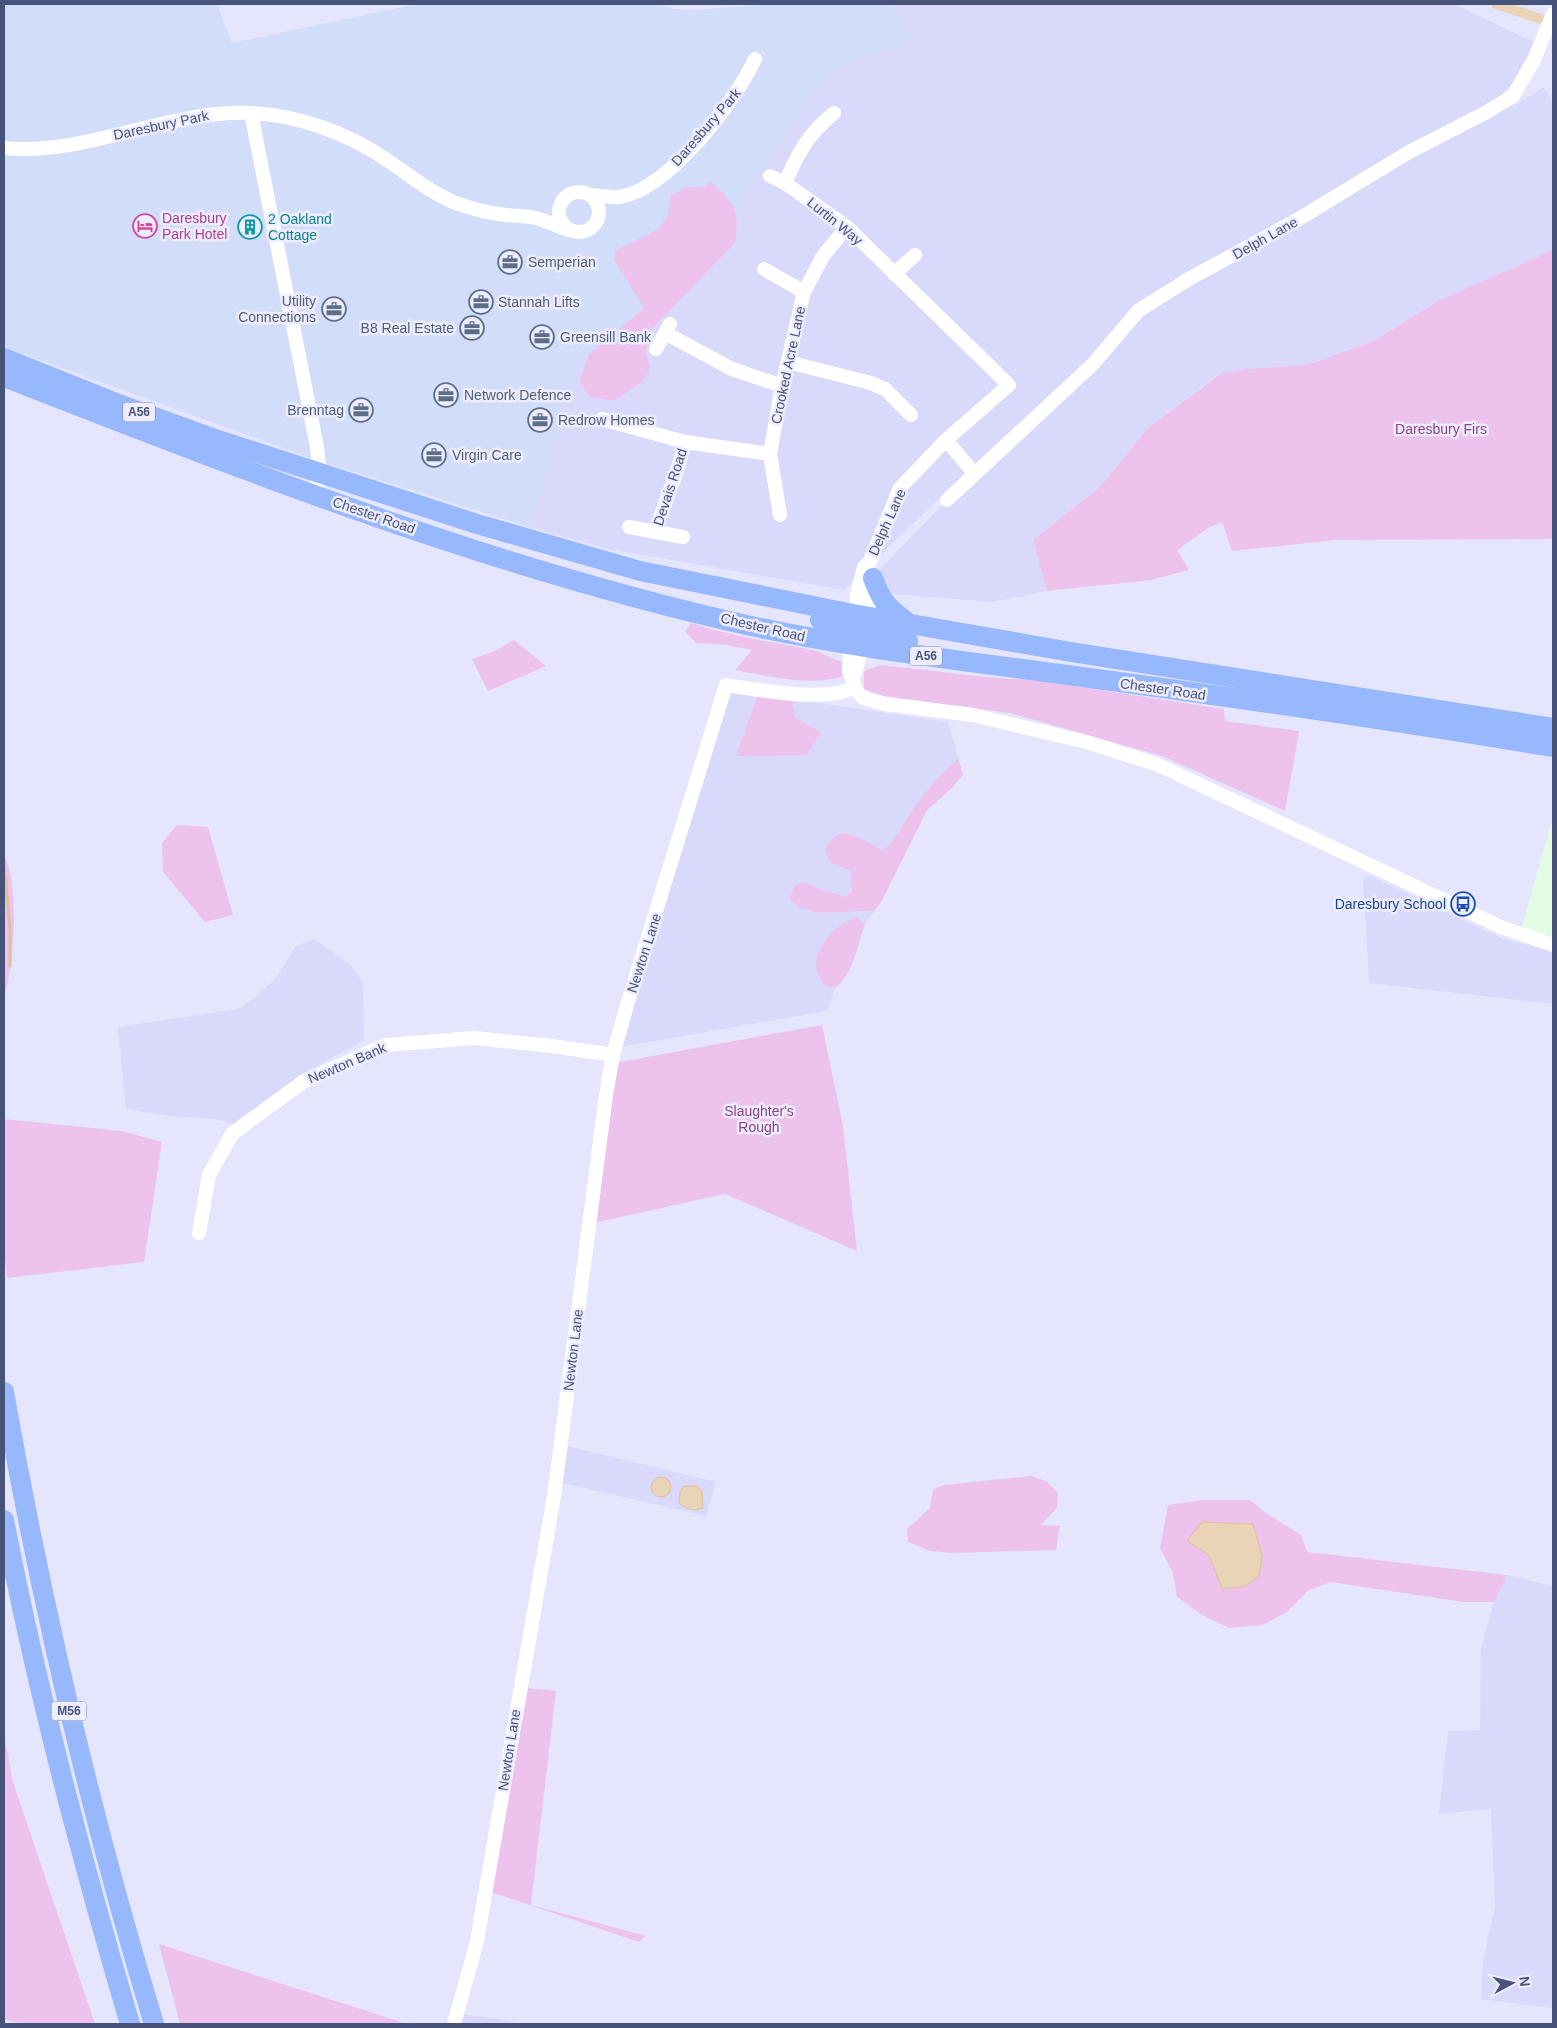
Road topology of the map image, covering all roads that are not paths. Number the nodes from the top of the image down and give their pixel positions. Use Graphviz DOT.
graph roads {
  1 [pos="1553,14"];
  2 [pos="755,59"];
  3 [pos="251,113"];
  4 [pos="834,114"];
  5 [pos="4,148"];
  6 [pos="770,176"];
  7 [pos="785,183"];
  8 [pos="589,195"];
  9 [pos="619,197"];
  10 [pos="561,203"];
  11 [pos="535,218"];
  12 [pos="598,221"];
  13 [pos="847,227"];
  14 [pos="568,230"];
  15 [pos="915,255"];
  16 [pos="764,269"];
  17 [pos="894,274"];
  18 [pos="804,292"];
  19 [pos="656,349"];
  20 [pos="4,358"];
  21 [pos="788,362"];
  22 [pos="4,377"];
  23 [pos="1009,385"];
  24 [pos="782,386"];
  25 [pos="911,415"];
  26 [pos="602,419"];
  27 [pos="946,440"];
  28 [pos="685,442"];
  29 [pos="770,454"];
  30 [pos="974,473"];
  31 [pos="320,474"];
  32 [pos="314,494"];
  33 [pos="947,500"];
  34 [pos="780,515"];
  35 [pos="629,527"];
  36 [pos="655,532"];
  37 [pos="683,537"];
  38 [pos="871,569"];
  39 [pos="908,623"];
  40 [pos="858,630"];
  41 [pos="854,683"];
  42 [pos="1553,728"];
  43 [pos="1553,747"];
  44 [pos="1553,945"];
  45 [pos="613,1056"];
  46 [pos="199,1233"];
  47 [pos="4,1392"];
  48 [pos="4,1520"];
  49 [pos="130,2024"];
  50 [pos="154,2024"];
  51 [pos="454,2024"];
  1 -- 30 [label="street, Delph Lane"];
  2 -- 9 [label="street, Daresbury Park"];
  3 -- 5 [label="street, Daresbury Park"];
  3 -- 11 [label="street, Daresbury Park"];
  3 -- 31 [label="street"];
  4 -- 7 [label="street"];
  6 -- 7 [label="street, Lurtin Way"];
  7 -- 13 [label="street, Lurtin Way"];
  8 -- 9 [label="street, Daresbury Park"];
  8 -- 10 [label="street, Daresbury Park"];
  8 -- 12 [label="street"];
  9 -- 12 [label="street, Daresbury Park"];
  10 -- 11 [label="street, Daresbury Park"];
  10 -- 14 [label="street"];
  11 -- 14 [label="street, Daresbury Park"];
  12 -- 14 [label="street, Daresbury Park"];
  13 -- 17 [label="street, Lurtin Way"];
  13 -- 18 [label="street, Crooked Acre Lane"];
  15 -- 17 [label="street"];
  16 -- 18 [label="street"];
  17 -- 23 [label="street, Lurtin Way"];
  18 -- 21 [label="street, Crooked Acre Lane"];
  19 -- 24 [label="street"];
  20 -- 31 [label="highway, Chester Road / A56"];
  21 -- 24 [label="street, Crooked Acre Lane"];
  21 -- 25 [label="street"];
  22 -- 32 [label="highway, Chester Road / A56"];
  23 -- 27 [label="street, Delph Lane"];
  24 -- 29 [label="street, Crooked Acre Lane"];
  26 -- 28 [label="street, Devais Road"];
  27 -- 30 [label="street"];
  27 -- 38 [label="street, Delph Lane"];
  28 -- 29 [label="street, Devais Road"];
  28 -- 36 [label="street, Devais Road"];
  29 -- 34 [label="street, Crooked Acre Lane"];
  30 -- 33 [label="street, Delph Lane"];
  31 -- 32 [label="street"];
  31 -- 40 [label="highway, Chester Road / A56"];
  32 -- 40 [label="highway, Chester Road / A56"];
  35 -- 36 [label="street, Devais Road"];
  36 -- 37 [label="street, Devais Road"];
  38 -- 39 [label="highway"];
  38 -- 40 [label="street, Delph Lane"];
  39 -- 40 [label="highway, Chester Road / A56"];
  39 -- 42 [label="highway, Chester Road / A56"];
  40 -- 41 [label="street, Delph Lane"];
  40 -- 43 [label="highway, Chester Road / A56"];
  41 -- 44 [label="street"];
  41 -- 45 [label="street, Newton Lane"];
  45 -- 46 [label="street, Newton Bank"];
  45 -- 51 [label="street, Newton Lane"];
  47 -- 50 [label="highway, M56"];
  48 -- 49 [label="highway, M56"];
}
